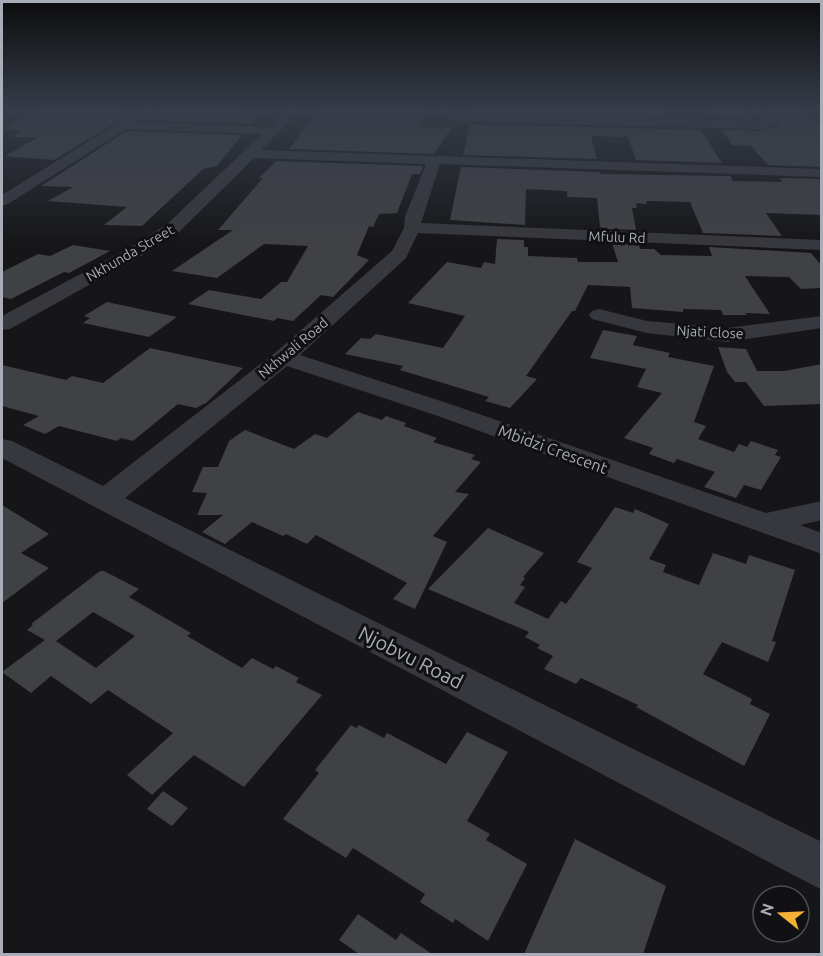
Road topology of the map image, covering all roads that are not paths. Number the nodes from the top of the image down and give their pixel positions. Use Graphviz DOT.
graph roads {
  1 [pos="250,154"];
  2 [pos="75,155"];
  3 [pos="266,155"];
  4 [pos="435,161"];
  5 [pos="822,173"];
  6 [pos="2,201"];
  7 [pos="412,228"];
  8 [pos="822,245"];
  9 [pos="599,315"];
  10 [pos="822,322"];
  11 [pos="2,324"];
  12 [pos="284,357"];
  13 [pos="2,447"];
  14 [pos="104,500"];
  15 [pos="822,510"];
  16 [pos="763,524"];
  17 [pos="822,544"];
  18 [pos="822,867"];
  1 -- 11 [label="street, Nkhunda Street"];
  2 -- 6 [label="street"];
  3 -- 4 [label="street"];
  4 -- 5 [label="street"];
  4 -- 7 [label="street, Nkhwali Road"];
  7 -- 8 [label="street, Mfulu Rd"];
  7 -- 12 [label="street, Nkhwali Road"];
  9 -- 10 [label="street, Njati Close"];
  12 -- 14 [label="street, Nkhwali Road"];
  12 -- 16 [label="street, Mbidzi Crescent"];
  13 -- 14 [label="street, Njobvu Road"];
  14 -- 18 [label="street, Njobvu Road"];
  15 -- 16 [label="street"];
  16 -- 17 [label="street, Mbidzi Crescent"];
}
